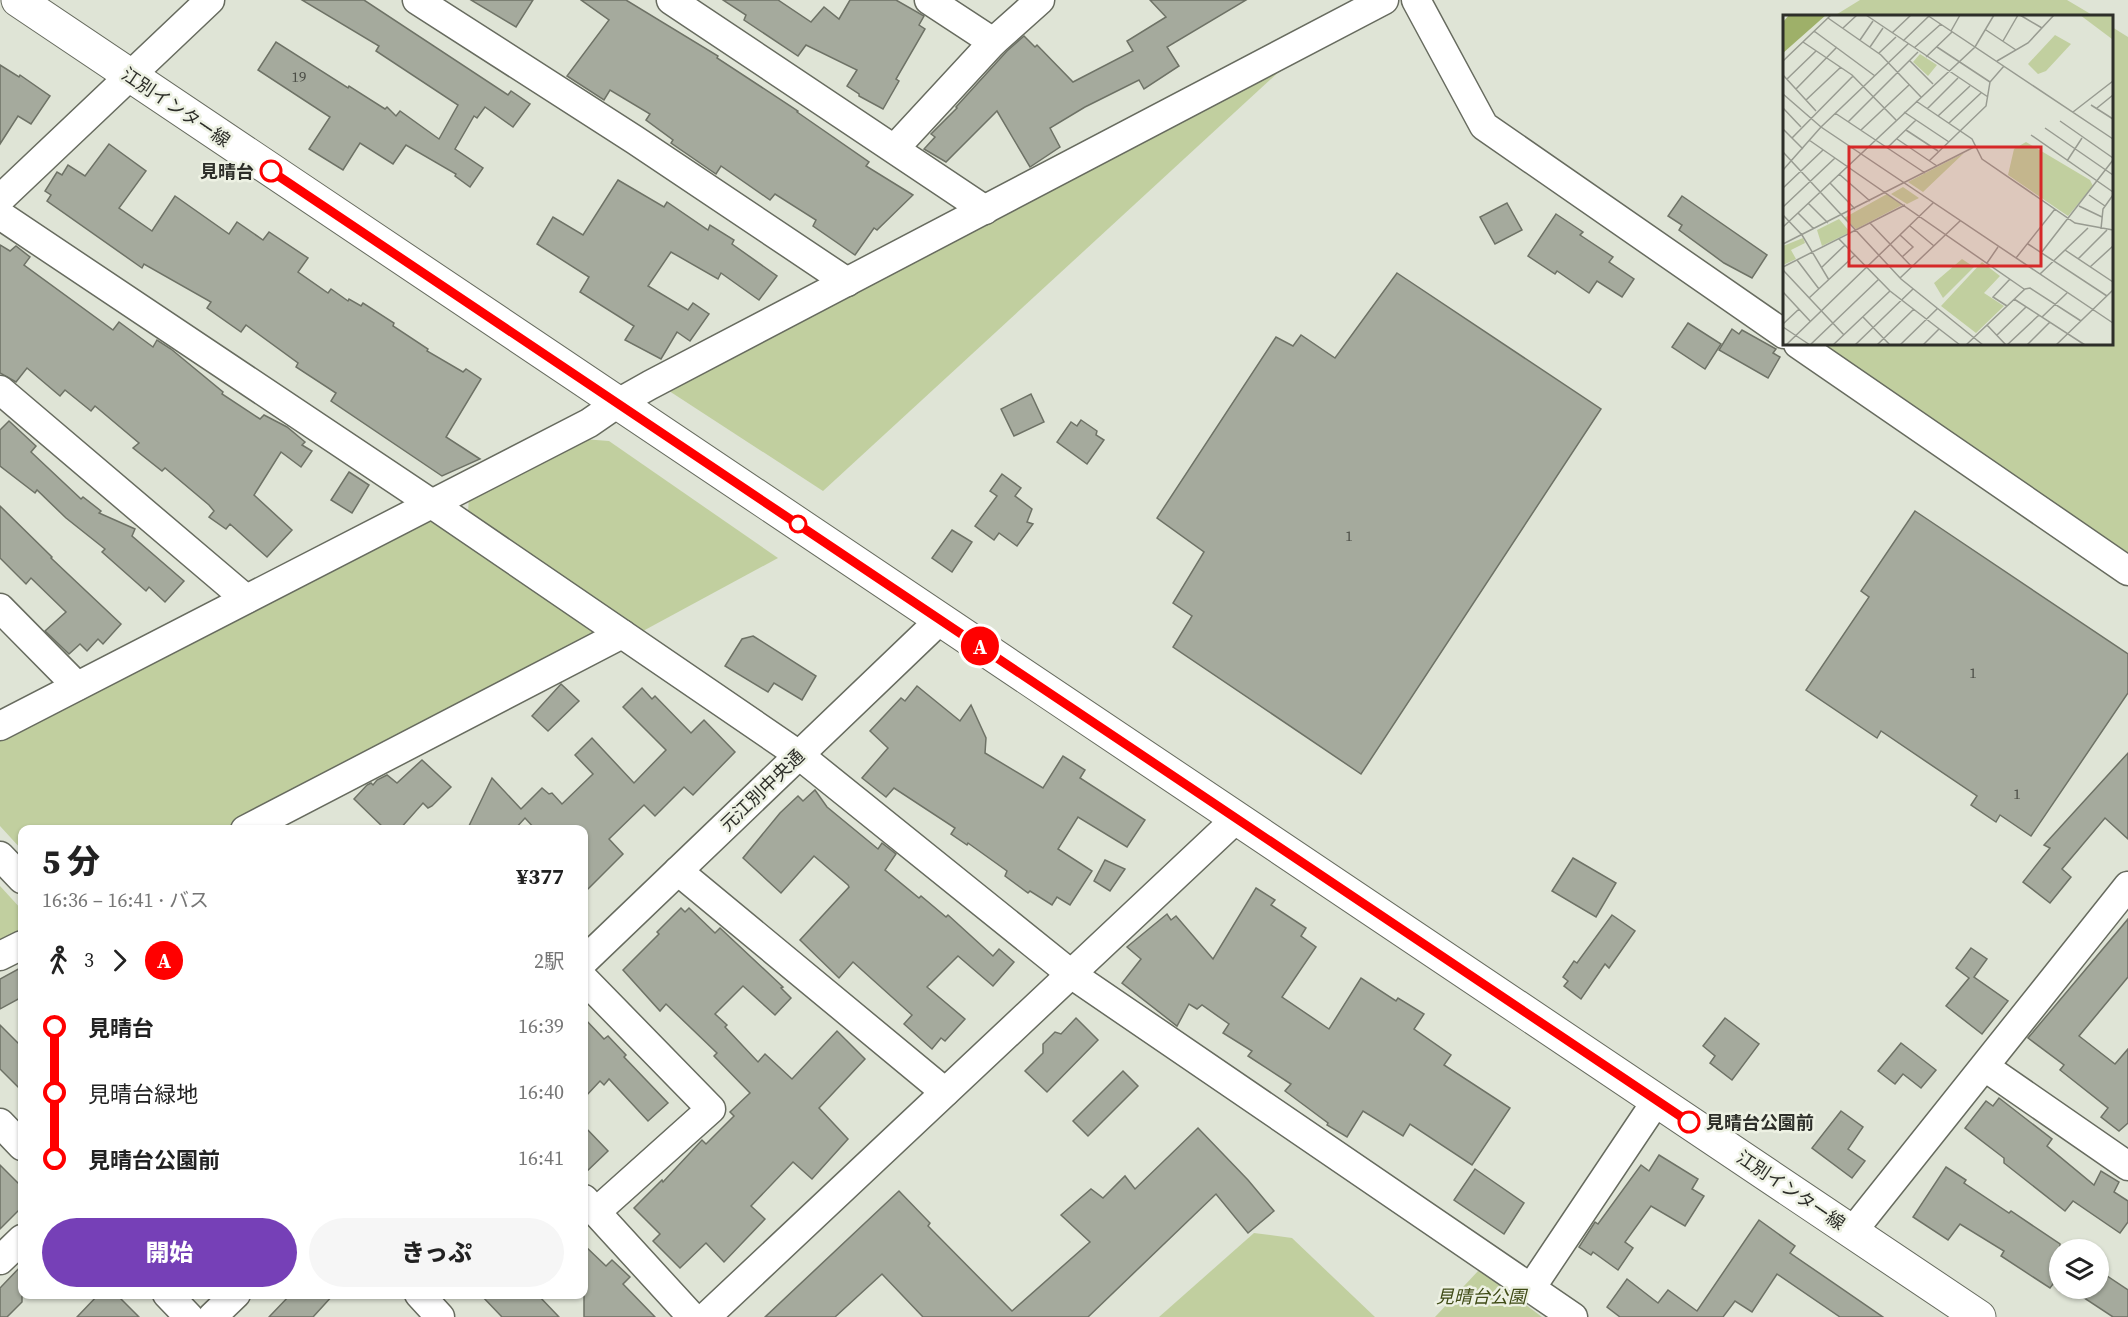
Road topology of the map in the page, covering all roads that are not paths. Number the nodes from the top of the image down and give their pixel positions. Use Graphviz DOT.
graph roads {
  1 [pos="18,0"];
  2 [pos="210,0"];
  3 [pos="671,0"];
  4 [pos="929,0"];
  5 [pos="1040,0"];
  6 [pos="1384,0"];
  7 [pos="1416,0"];
  8 [pos="428,3"];
  9 [pos="993,42"];
  10 [pos="130,76"];
  11 [pos="895,148"];
  12 [pos="0,200"];
  13 [pos="985,210"];
  14 [pos="0,215"];
  15 [pos="847,282"];
  16 [pos="1783,333"];
  17 [pos="1799,345"];
  18 [pos="0,390"];
  19 [pos="618,403"];
  20 [pos="432,504"];
  21 [pos="2128,571"];
  22 [pos="246,599"];
  23 [pos="0,608"];
  24 [pos="941,619"];
  25 [pos="622,633"];
  26 [pos="76,686"];
  27 [pos="0,726"];
  28 [pos="799,755"];
  29 [pos="1237,818"];
  30 [pos="255,825"];
  31 [pos="0,856"];
  32 [pos="678,871"];
  33 [pos="18,875"];
  34 [pos="2128,886"];
  35 [pos="18,947"];
  36 [pos="0,956"];
  37 [pos="588,957"];
  38 [pos="1071,974"];
  39 [pos="588,983"];
  40 [pos="1985,1067"];
  41 [pos="945,1092"];
  42 [pos="1657,1100"];
  43 [pos="0,1123"];
  44 [pos="18,1142"];
  45 [pos="2128,1166"];
  46 [pos="590,1206"];
  47 [pos="1852,1232"];
  48 [pos="18,1243"];
  49 [pos="0,1260"];
  50 [pos="1531,1288"];
  51 [pos="172,1299"];
  52 [pos="231,1299"];
  53 [pos="423,1299"];
  54 [pos="189,1317"];
  55 [pos="212,1317"];
  56 [pos="440,1317"];
  57 [pos="692,1317"];
  58 [pos="706,1317"];
  59 [pos="1573,1317"];
  60 [pos="1979,1317"];
  1 -- 10 [label="main road, 江別インター線"];
  2 -- 10 [label="street"];
  3 -- 11 [label="street"];
  4 -- 9 [label="street"];
  5 -- 9 [label="street"];
  6 -- 13 [label="street"];
  7 -- 16 [label="street"];
  8 -- 15 [label="street"];
  9 -- 11 [label="street"];
  10 -- 12 [label="street"];
  10 -- 19 [label="main road, 江別インター線"];
  11 -- 13 [label="street"];
  13 -- 15 [label="street"];
  14 -- 20 [label="street"];
  15 -- 19 [label="street"];
  17 -- 21 [label="street"];
  18 -- 22 [label="street"];
  19 -- 20 [label="street"];
  19 -- 24 [label="main road, 江別インター線"];
  20 -- 22 [label="street"];
  20 -- 25 [label="street"];
  22 -- 26 [label="street"];
  23 -- 26 [label="street"];
  24 -- 28 [label="street, 元江別中央通"];
  24 -- 29 [label="main road, 江別インター線"];
  25 -- 28 [label="street"];
  25 -- 30 [label="street"];
  26 -- 27 [label="street"];
  28 -- 32 [label="street, 元江別中央通"];
  28 -- 38 [label="street"];
  29 -- 38 [label="street"];
  29 -- 42 [label="main road, 江別インター線"];
  31 -- 33 [label="street"];
  32 -- 37 [label="street, 元江別中央通"];
  32 -- 41 [label="street"];
  34 -- 40 [label="street"];
  35 -- 36 [label="street"];
  38 -- 41 [label="street"];
  38 -- 50 [label="street"];
  39 -- 46 [label="street"];
  40 -- 45 [label="street"];
  40 -- 47 [label="street"];
  41 -- 58 [label="street"];
  42 -- 47 [label="main road, 江別インター線"];
  42 -- 50 [label="street"];
  43 -- 44 [label="street"];
  46 -- 57 [label="street"];
  47 -- 60 [label="main road, 江別インター線"];
  48 -- 49 [label="street"];
  50 -- 59 [label="street"];
  51 -- 54 [label="street"];
  52 -- 55 [label="street"];
  53 -- 56 [label="street"];
}
